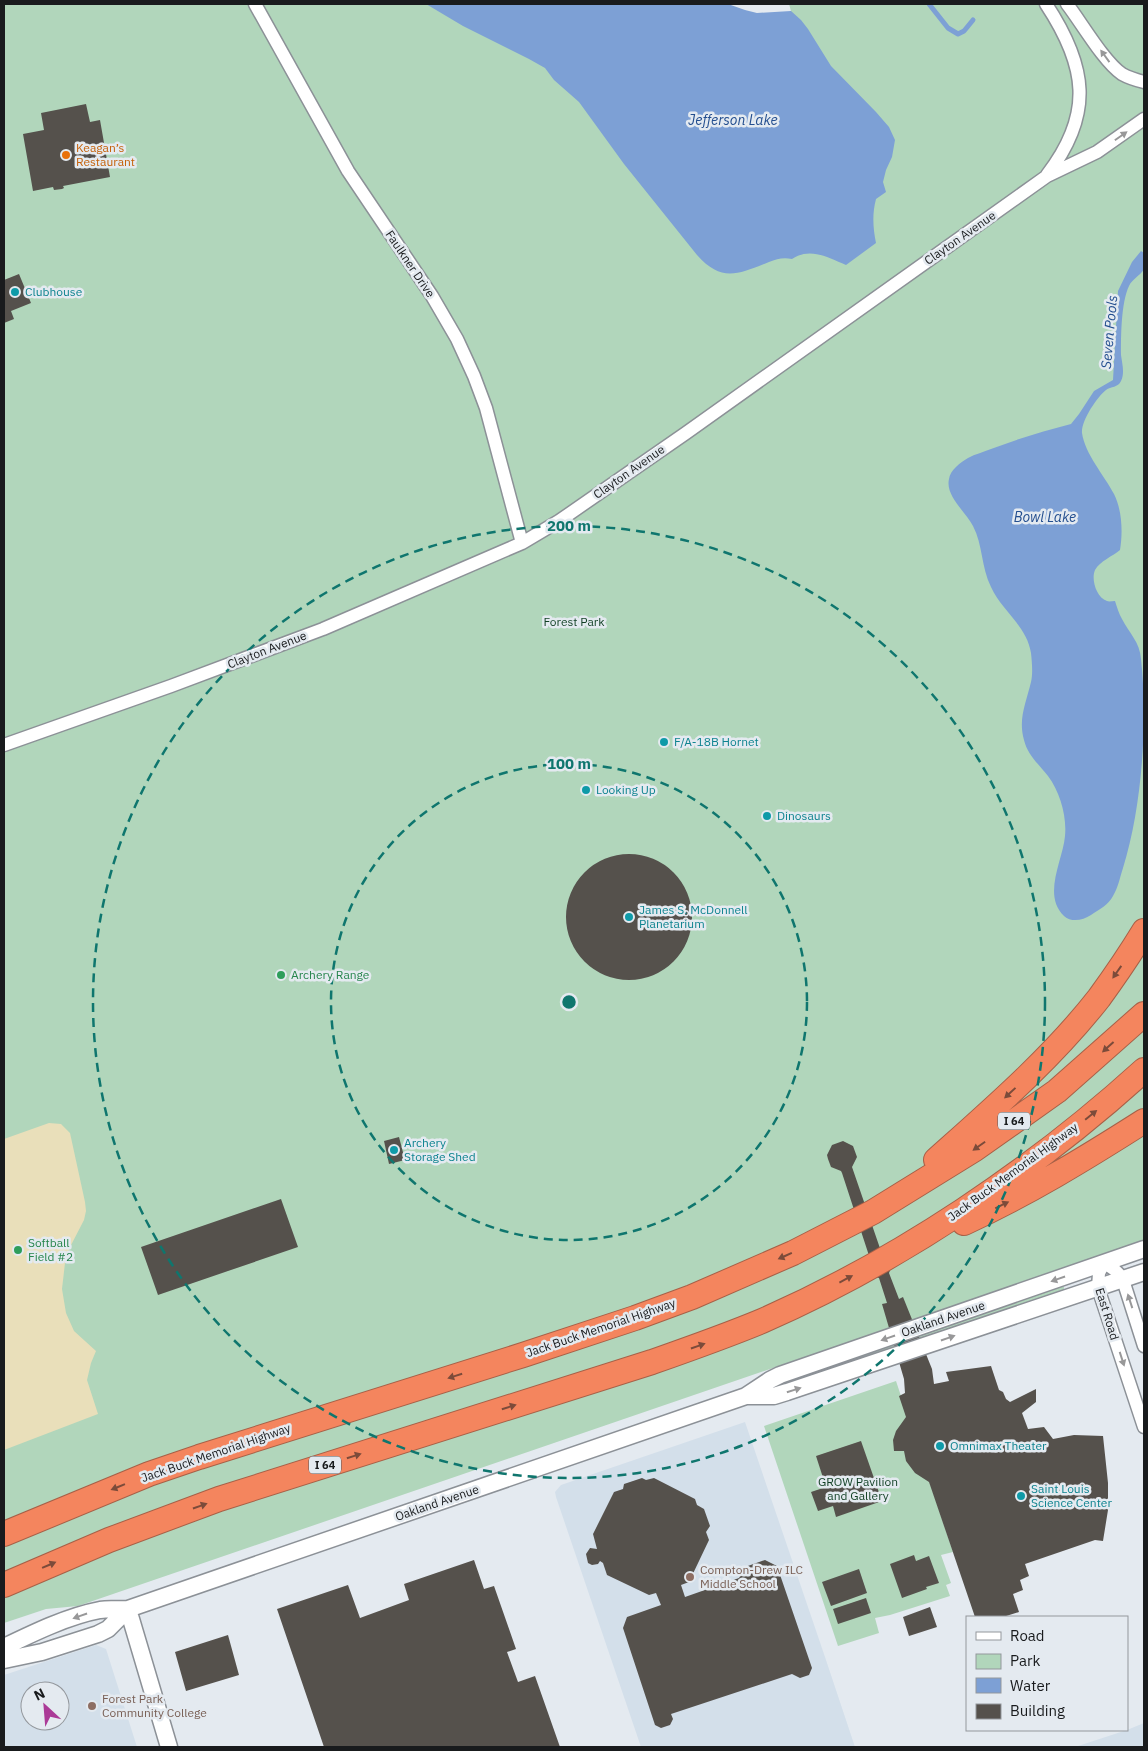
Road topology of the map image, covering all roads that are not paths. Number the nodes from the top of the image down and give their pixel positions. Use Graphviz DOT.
graph roads {
  1 [pos="255,4"];
  2 [pos="1046,4"];
  3 [pos="1067,4"];
  4 [pos="1144,82"];
  5 [pos="1144,119"];
  6 [pos="1047,176"];
  7 [pos="522,543"];
  8 [pos="4,745"];
  9 [pos="1144,931"];
  10 [pos="1144,1014"];
  11 [pos="1144,1070"];
  12 [pos="1144,1121"];
  13 [pos="873,1212"];
  14 [pos="1144,1249"];
  15 [pos="893,1253"];
  16 [pos="1104,1263"];
  17 [pos="1144,1272"];
  18 [pos="1123,1280"];
  19 [pos="1098,1288"];
  20 [pos="1144,1346"];
  21 [pos="746,1396"];
  22 [pos="1144,1426"];
  23 [pos="4,1534"];
  24 [pos="4,1585"];
  25 [pos="128,1610"];
  26 [pos="4,1647"];
  27 [pos="4,1660"];
  28 [pos="169,1747"];
  1 -- 7 [label="street, Faulkner Drive"];
  2 -- 6 [label="street"];
  4 -- 3 [label="street, one-way"];
  6 -- 5 [label="street, Clayton Avenue, one-way"];
  6 -- 7 [label="street, Clayton Avenue"];
  7 -- 8 [label="street, Clayton Avenue"];
  9 -- 13 [label="highway, one-way"];
  10 -- 13 [label="highway, Jack Buck Memorial Highway / I 64, one-way"];
  15 -- 11 [label="highway, Jack Buck Memorial Highway / I 64, one-way"];
  15 -- 12 [label="highway, one-way"];
  13 -- 23 [label="highway, Jack Buck Memorial Highway / I 64, one-way"];
  14 -- 16 [label="street, Oakland Avenue"];
  24 -- 15 [label="highway, Jack Buck Memorial Highway / I 64, one-way"];
  16 -- 18 [label="street, East Road"];
  16 -- 19 [label="street, East Road"];
  16 -- 21 [label="street, Oakland Avenue, one-way"];
  17 -- 18 [label="street, Oakland Avenue"];
  18 -- 19 [label="street, Oakland Avenue"];
  20 -- 18 [label="street, East Road, one-way"];
  21 -- 19 [label="street, Oakland Avenue, one-way"];
  19 -- 22 [label="street, East Road, one-way"];
  21 -- 25 [label="street, Oakland Avenue"];
  25 -- 26 [label="street, Oakland Avenue, one-way"];
  25 -- 27 [label="street, Oakland Avenue"];
  25 -- 28 [label="street"];
}
